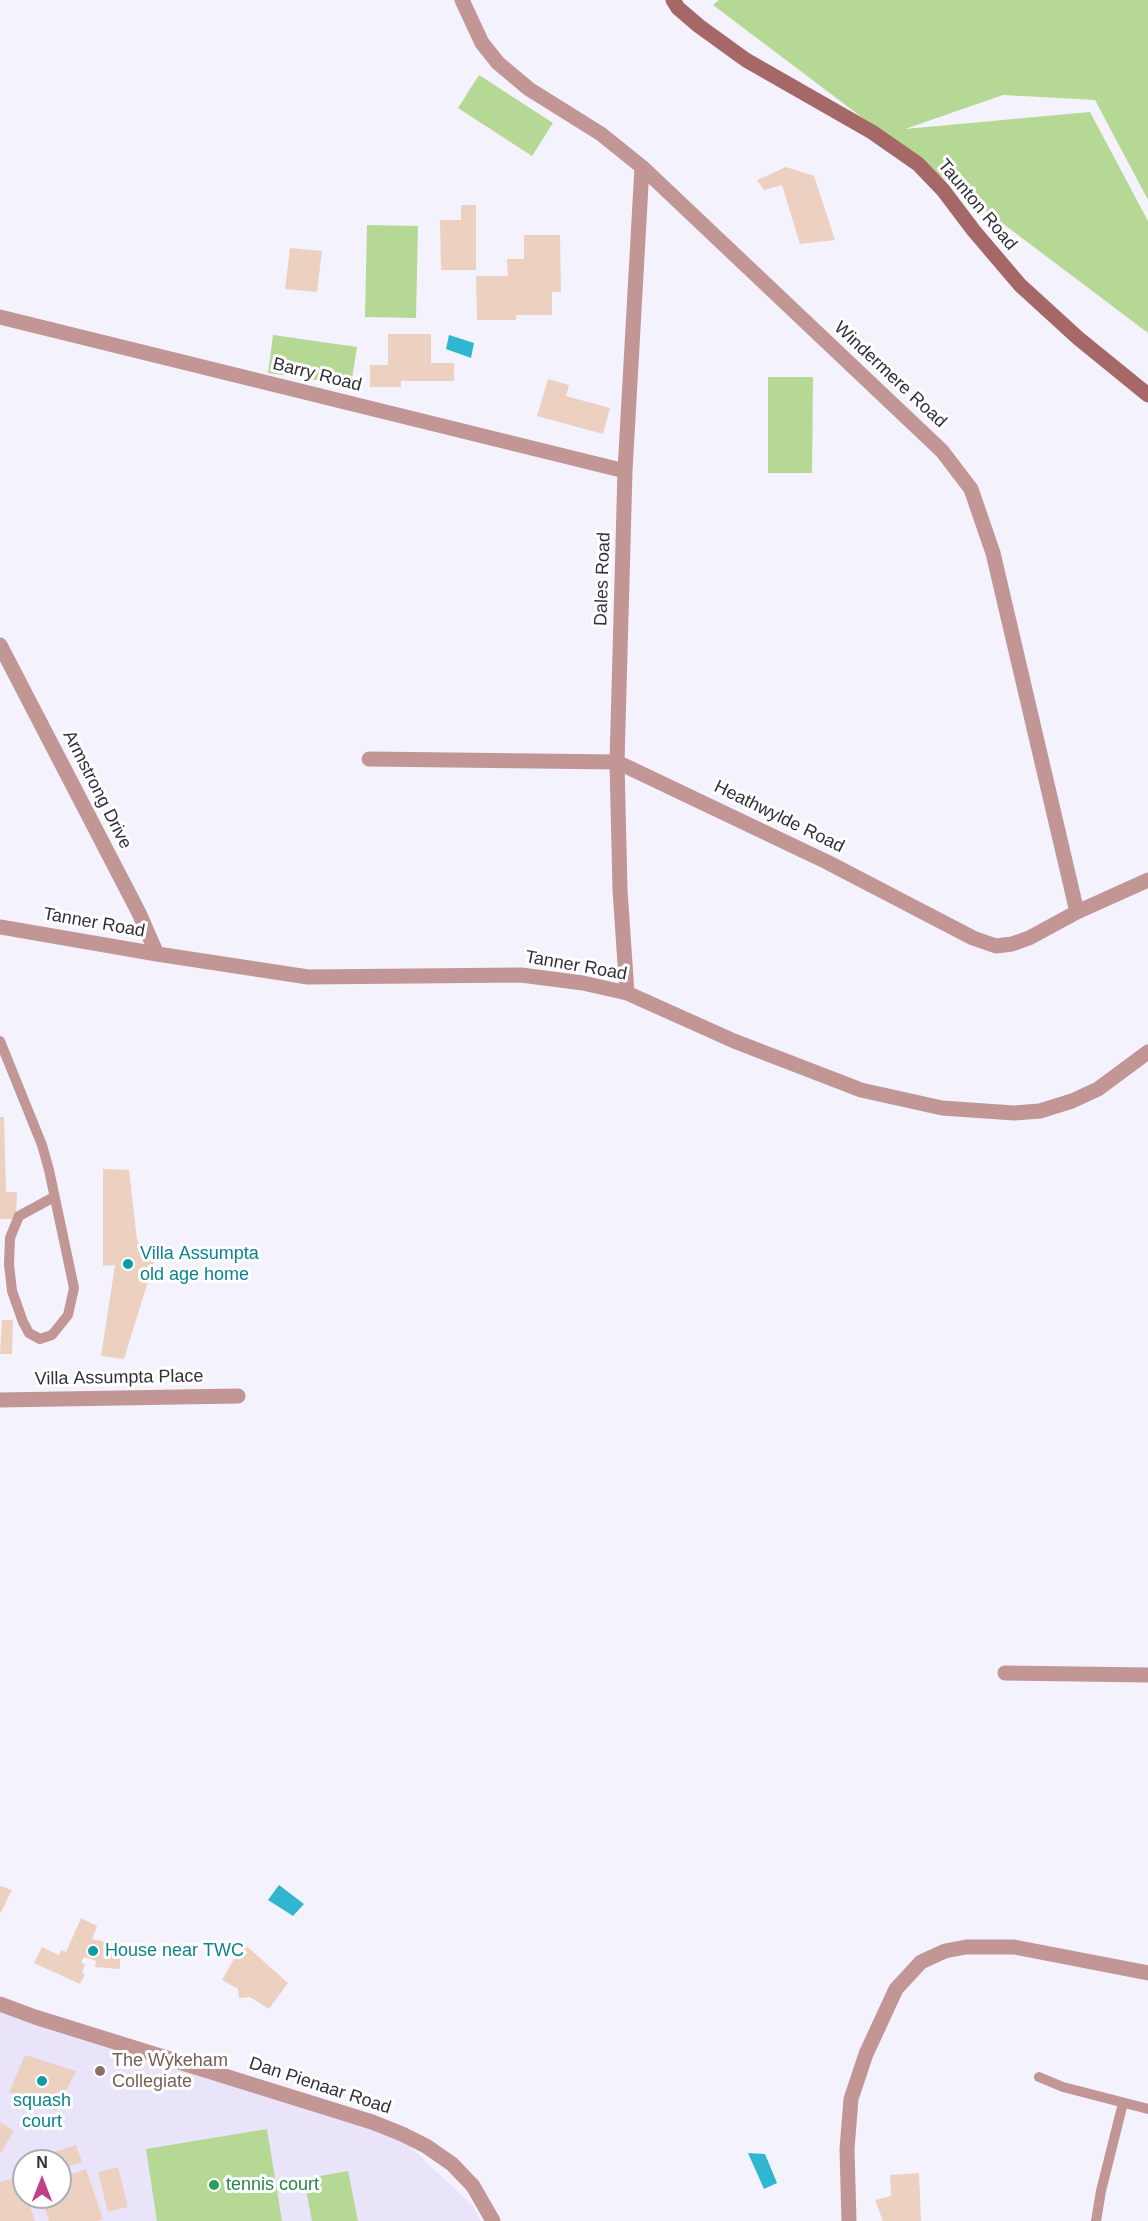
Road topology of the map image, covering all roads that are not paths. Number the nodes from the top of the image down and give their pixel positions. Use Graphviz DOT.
graph roads {
  1 [pos="462,0"];
  2 [pos="673,0"];
  3 [pos="642,167"];
  4 [pos="0,316"];
  5 [pos="1148,395"];
  6 [pos="625,471"];
  7 [pos="0,645"];
  8 [pos="369,759"];
  9 [pos="617,762"];
  10 [pos="1148,880"];
  11 [pos="1077,912"];
  12 [pos="0,927"];
  13 [pos="157,954"];
  14 [pos="627,993"];
  15 [pos="0,1041"];
  16 [pos="1148,1053"];
  17 [pos="54,1197"];
  18 [pos="238,1396"];
  19 [pos="0,1400"];
  20 [pos="1005,1673"];
  21 [pos="1148,1675"];
  22 [pos="1148,1973"];
  23 [pos="0,2004"];
  24 [pos="1039,2077"];
  25 [pos="1123,2103"];
  26 [pos="1148,2109"];
  27 [pos="493,2221"];
  28 [pos="849,2221"];
  29 [pos="1096,2221"];
  1 -- 3 [label="street, Windermere Road"];
  2 -- 5 [label="street, Taunton Road"];
  3 -- 6 [label="street, Dales Road"];
  3 -- 11 [label="street, Windermere Road"];
  4 -- 6 [label="street, Barry Road"];
  6 -- 9 [label="street, Dales Road"];
  7 -- 13 [label="street, Armstrong Drive"];
  8 -- 9 [label="street, Heathwylde Road"];
  9 -- 11 [label="street, Heathwylde Road"];
  9 -- 14 [label="street, Dales Road"];
  10 -- 11 [label="street, Heathwylde Road"];
  12 -- 13 [label="street, Tanner Road"];
  13 -- 14 [label="street, Tanner Road"];
  14 -- 16 [label="street, Tanner Road"];
  15 -- 17 [label="lane"];
  17 -- 17 [label="lane"];
  18 -- 19 [label="street, Villa Assumpta Place"];
  20 -- 21 [label="street"];
  22 -- 28 [label="street"];
  23 -- 27 [label="street, Dan Pienaar Road"];
  24 -- 25 [label="lane"];
  25 -- 26 [label="lane"];
  25 -- 29 [label="lane"];
}
